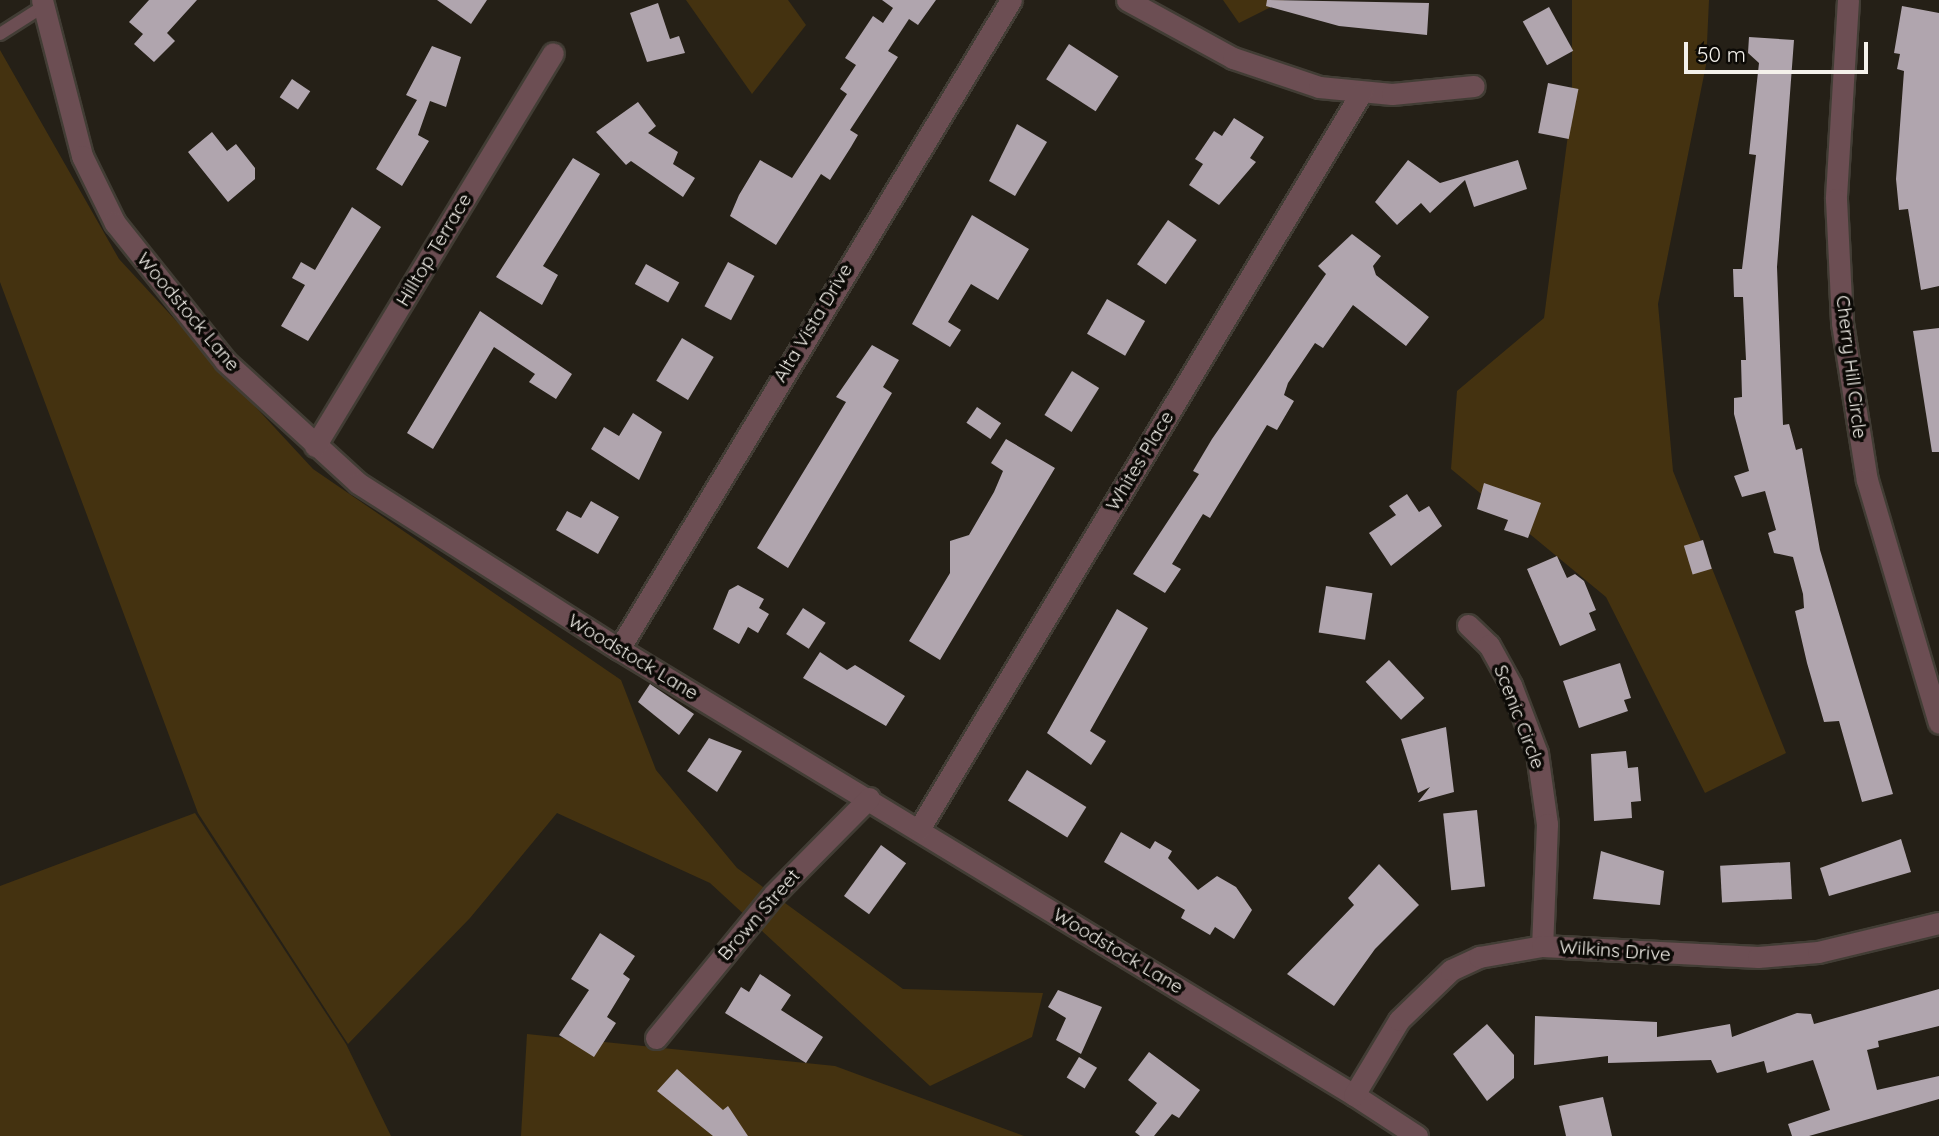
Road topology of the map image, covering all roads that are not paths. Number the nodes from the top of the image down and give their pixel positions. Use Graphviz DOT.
graph roads {
  1 [pos="1011,0"];
  2 [pos="1127,0"];
  3 [pos="1848,0"];
  4 [pos="46,2"];
  5 [pos="2,29"];
  6 [pos="553,53"];
  7 [pos="1474,86"];
  8 [pos="1362,93"];
  9 [pos="315,446"];
  10 [pos="1468,625"];
  11 [pos="619,649"];
  12 [pos="1939,723"];
  13 [pos="869,798"];
  14 [pos="919,829"];
  15 [pos="1939,923"];
  16 [pos="1542,946"];
  17 [pos="656,1038"];
  18 [pos="1354,1095"];
  19 [pos="1417,1136"];
  1 -- 11 [label="street, Alta Vista Drive"];
  2 -- 8 [label="street"];
  3 -- 12 [label="street, Cherry Hill Circle"];
  4 -- 5 [label="lane"];
  4 -- 9 [label="street, Woodstock Lane"];
  6 -- 9 [label="street, Hilltop Terrace"];
  7 -- 8 [label="street"];
  8 -- 14 [label="street, Whites Place"];
  9 -- 11 [label="street, Woodstock Lane"];
  10 -- 16 [label="street, Scenic Circle"];
  11 -- 13 [label="street, Woodstock Lane"];
  13 -- 14 [label="street, Woodstock Lane"];
  13 -- 17 [label="street, Brown Street"];
  14 -- 18 [label="street, Woodstock Lane"];
  15 -- 16 [label="street, Wilkins Drive"];
  16 -- 18 [label="street, Wilkins Drive"];
  18 -- 19 [label="street, Woodstock Lane"];
}
